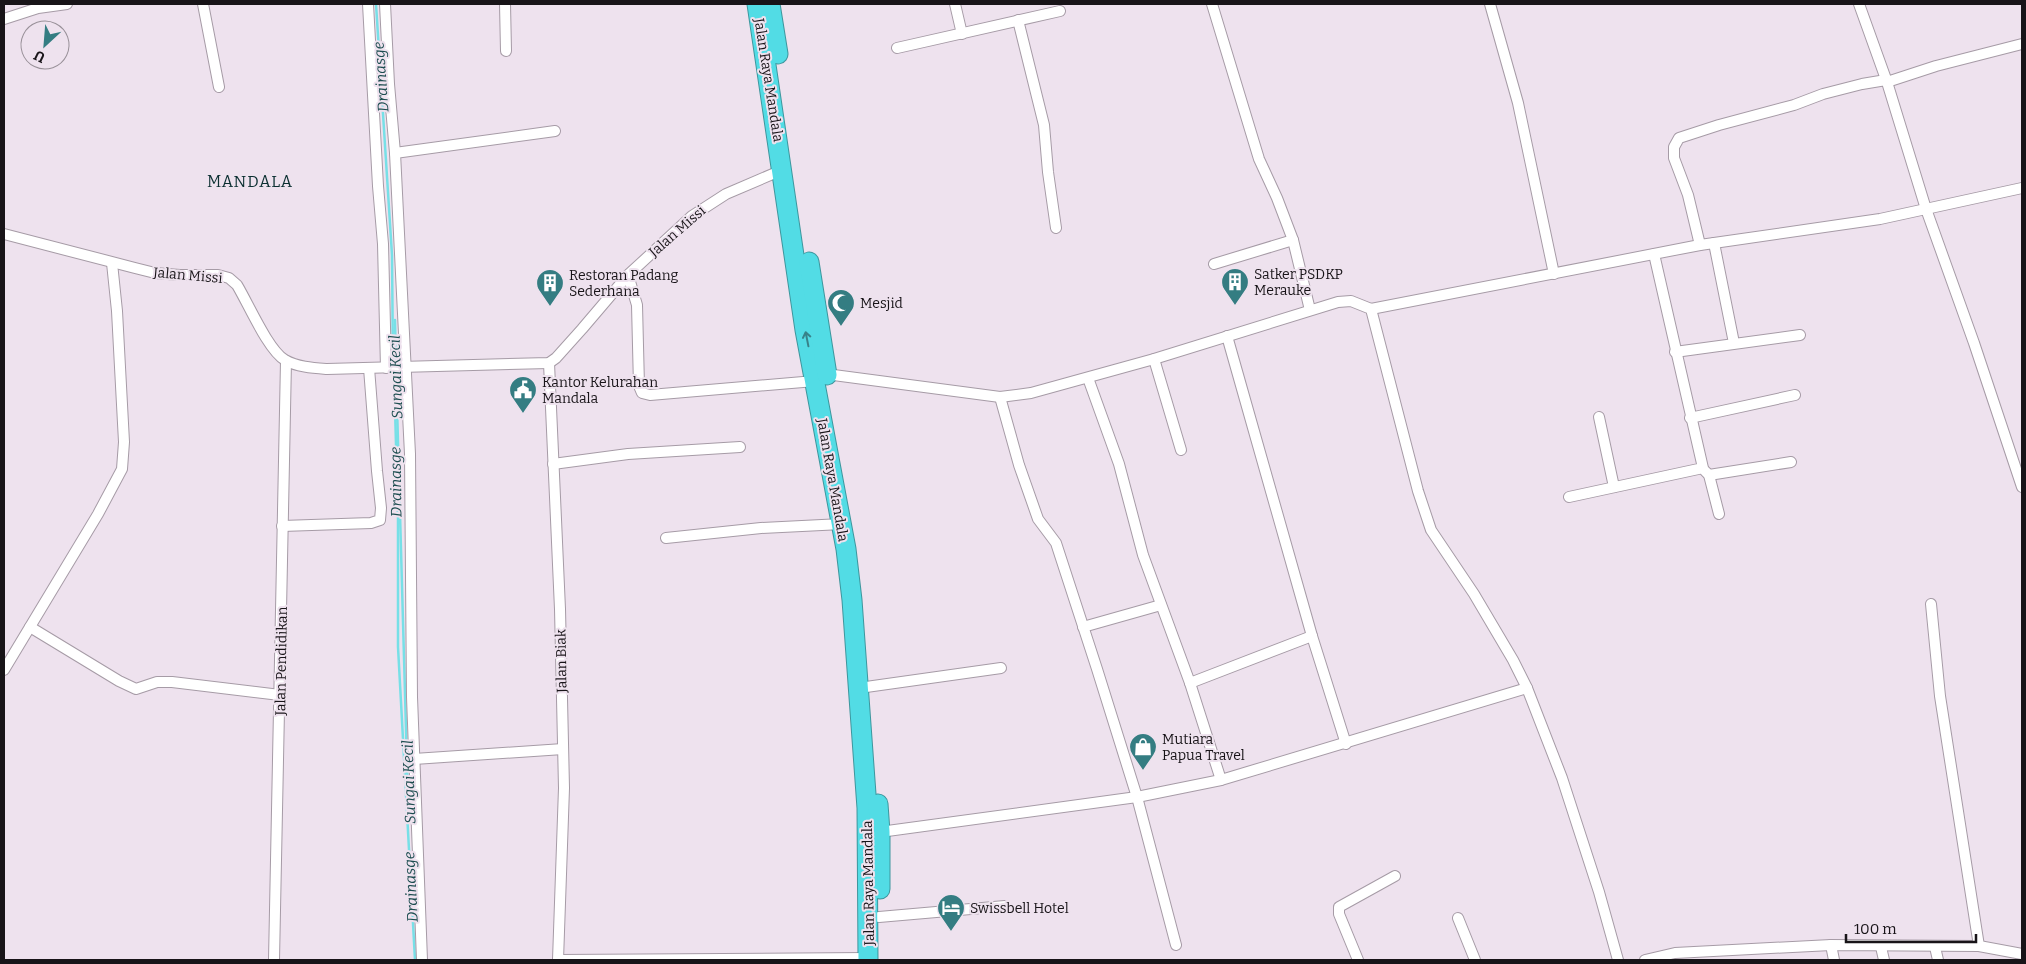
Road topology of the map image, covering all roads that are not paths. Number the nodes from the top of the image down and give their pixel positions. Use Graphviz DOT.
graph roads {
  1 [pos="67,4"];
  2 [pos="203,4"];
  3 [pos="368,4"];
  4 [pos="385,4"];
  5 [pos="506,4"];
  6 [pos="757,4"];
  7 [pos="770,4"];
  8 [pos="955,4"];
  9 [pos="1212,4"];
  10 [pos="1490,4"];
  11 [pos="1859,4"];
  12 [pos="1060,11"];
  13 [pos="4,19"];
  14 [pos="1018,20"];
  15 [pos="962,34"];
  16 [pos="2022,44"];
  17 [pos="897,48"];
  18 [pos="506,52"];
  19 [pos="1892,80"];
  20 [pos="219,87"];
  21 [pos="554,131"];
  22 [pos="395,153"];
  23 [pos="782,170"];
  24 [pos="2022,188"];
  25 [pos="1926,209"];
  26 [pos="1056,228"];
  27 [pos="4,234"];
  28 [pos="1293,240"];
  29 [pos="1714,243"];
  30 [pos="1700,246"];
  31 [pos="1654,254"];
  32 [pos="112,263"];
  33 [pos="1214,264"];
  34 [pos="1554,274"];
  35 [pos="628,275"];
  36 [pos="1371,309"];
  37 [pos="1310,310"];
  38 [pos="1800,335"];
  39 [pos="1227,336"];
  40 [pos="1734,343"];
  41 [pos="1675,352"];
  42 [pos="1154,359"];
  43 [pos="286,361"];
  44 [pos="550,363"];
  45 [pos="369,368"];
  46 [pos="397,368"];
  47 [pos="821,378"];
  48 [pos="1088,378"];
  49 [pos="1795,395"];
  50 [pos="1000,397"];
  51 [pos="1599,417"];
  52 [pos="1690,418"];
  53 [pos="740,447"];
  54 [pos="1181,450"];
  55 [pos="1791,462"];
  56 [pos="552,464"];
  57 [pos="1706,472"];
  58 [pos="1614,487"];
  59 [pos="2022,487"];
  60 [pos="1569,497"];
  61 [pos="1719,514"];
  62 [pos="842,524"];
  63 [pos="282,526"];
  64 [pos="666,538"];
  65 [pos="1931,604"];
  66 [pos="1161,605"];
  67 [pos="1083,626"];
  68 [pos="30,628"];
  69 [pos="1312,636"];
  70 [pos="1001,668"];
  71 [pos="4,670"];
  72 [pos="1190,683"];
  73 [pos="865,687"];
  74 [pos="1527,688"];
  75 [pos="280,695"];
  76 [pos="1346,744"];
  77 [pos="563,749"];
  78 [pos="414,759"];
  79 [pos="1221,780"];
  80 [pos="1137,797"];
  81 [pos="880,832"];
  82 [pos="1395,876"];
  83 [pos="1005,906"];
  84 [pos="879,917"];
  85 [pos="1458,918"];
  86 [pos="1176,945"];
  87 [pos="1831,945"];
  88 [pos="1979,946"];
  89 [pos="1881,947"];
  90 [pos="1935,947"];
  91 [pos="2022,954"];
  92 [pos="274,960"];
  93 [pos="422,960"];
  94 [pos="558,960"];
  95 [pos="872,960"];
  96 [pos="1358,960"];
  97 [pos="1475,960"];
  98 [pos="1618,960"];
  99 [pos="1645,960"];
  100 [pos="1834,960"];
  101 [pos="1884,960"];
  102 [pos="1938,960"];
  1 -- 13 [label="street"];
  2 -- 20 [label="street"];
  3 -- 46 [label="street"];
  4 -- 22 [label="street"];
  5 -- 18 [label="street"];
  6 -- 23 [label="highway, Jalan Raya Mandala"];
  7 -- 47 [label="highway, Jalan Raya Mandala"];
  8 -- 15 [label="street"];
  9 -- 28 [label="street"];
  10 -- 34 [label="street"];
  11 -- 19 [label="street"];
  12 -- 14 [label="street"];
  14 -- 15 [label="street"];
  14 -- 26 [label="street"];
  15 -- 17 [label="street"];
  16 -- 19 [label="street"];
  19 -- 25 [label="street"];
  19 -- 30 [label="street"];
  21 -- 22 [label="street"];
  22 -- 46 [label="street"];
  23 -- 35 [label="street, Jalan Missi"];
  47 -- 23 [label="highway, Jalan Raya Mandala, one-way"];
  24 -- 25 [label="street"];
  25 -- 29 [label="street"];
  25 -- 59 [label="street"];
  27 -- 32 [label="street, Jalan Missi"];
  28 -- 33 [label="street"];
  28 -- 37 [label="street"];
  29 -- 30 [label="street"];
  29 -- 40 [label="street"];
  30 -- 31 [label="street"];
  31 -- 34 [label="street"];
  31 -- 41 [label="street"];
  32 -- 43 [label="street, Jalan Missi"];
  32 -- 68 [label="street"];
  34 -- 36 [label="street"];
  35 -- 44 [label="street, Jalan Missi"];
  35 -- 47 [label="street"];
  36 -- 37 [label="street"];
  36 -- 74 [label="street"];
  37 -- 39 [label="street"];
  38 -- 40 [label="street"];
  39 -- 42 [label="street"];
  39 -- 69 [label="street"];
  40 -- 41 [label="street"];
  41 -- 52 [label="street"];
  42 -- 48 [label="street"];
  42 -- 54 [label="street"];
  43 -- 45 [label="street"];
  43 -- 63 [label="street, Jalan Pendidikan"];
  44 -- 46 [label="street"];
  44 -- 56 [label="street, Jalan Biak"];
  45 -- 46 [label="street"];
  45 -- 63 [label="street"];
  46 -- 78 [label="street"];
  47 -- 50 [label="street"];
  47 -- 62 [label="highway, Jalan Raya Mandala"];
  47 -- 73 [label="highway, Jalan Raya Mandala"];
  48 -- 50 [label="street"];
  48 -- 66 [label="street"];
  49 -- 52 [label="street"];
  50 -- 67 [label="street"];
  51 -- 58 [label="street"];
  52 -- 57 [label="street"];
  53 -- 56 [label="street"];
  55 -- 57 [label="street"];
  56 -- 77 [label="street, Jalan Biak"];
  57 -- 58 [label="street"];
  57 -- 61 [label="street"];
  58 -- 60 [label="street"];
  62 -- 64 [label="street"];
  62 -- 73 [label="highway, Jalan Raya Mandala"];
  63 -- 75 [label="street, Jalan Pendidikan"];
  65 -- 88 [label="street"];
  66 -- 67 [label="street"];
  66 -- 72 [label="street"];
  67 -- 80 [label="street"];
  68 -- 71 [label="street"];
  68 -- 75 [label="street"];
  69 -- 72 [label="street"];
  69 -- 76 [label="street"];
  70 -- 73 [label="street"];
  72 -- 79 [label="street"];
  73 -- 81 [label="highway, Jalan Raya Mandala"];
  73 -- 95 [label="highway, Jalan Raya Mandala"];
  74 -- 76 [label="street"];
  74 -- 98 [label="street"];
  75 -- 92 [label="street, Jalan Pendidikan"];
  76 -- 79 [label="street"];
  77 -- 78 [label="street"];
  77 -- 94 [label="street, Jalan Biak"];
  78 -- 93 [label="street"];
  79 -- 80 [label="street"];
  80 -- 81 [label="street"];
  80 -- 86 [label="street"];
  81 -- 84 [label="highway, Jalan Raya Mandala"];
  82 -- 96 [label="street"];
  83 -- 84 [label="street"];
  84 -- 95 [label="highway, Jalan Raya Mandala"];
  85 -- 97 [label="street"];
  87 -- 89 [label="street"];
  87 -- 99 [label="street"];
  87 -- 100 [label="street"];
  88 -- 90 [label="street"];
  88 -- 91 [label="street"];
  89 -- 90 [label="street"];
  89 -- 101 [label="street"];
  90 -- 102 [label="street"];
  94 -- 95 [label="street"];
}
